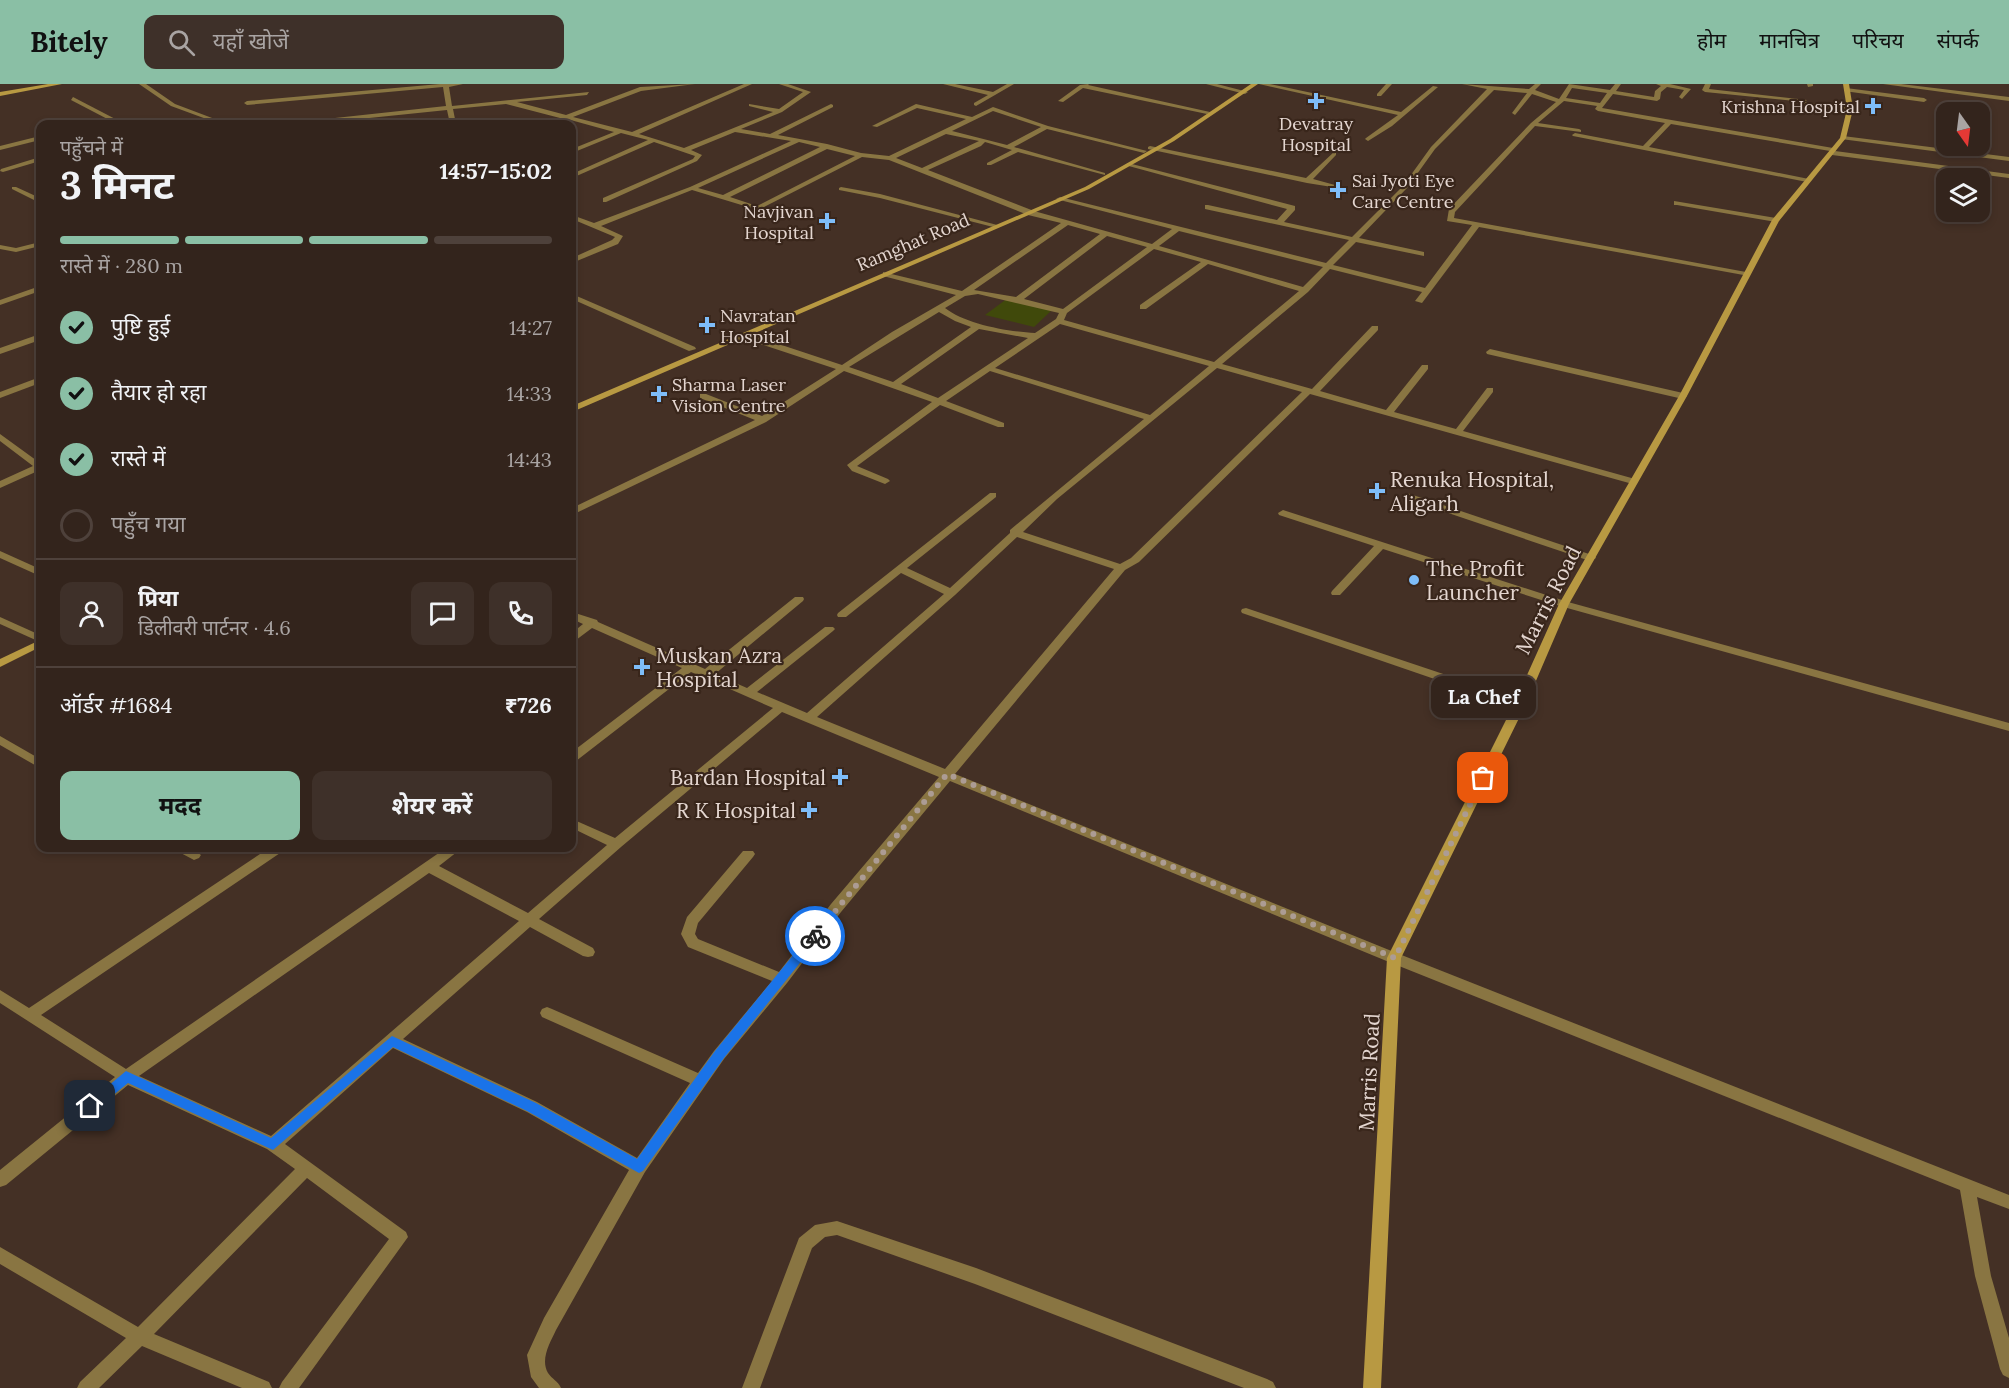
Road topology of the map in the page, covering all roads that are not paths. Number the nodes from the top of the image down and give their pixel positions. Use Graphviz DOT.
graph roads {
  1 [pos="59,84"];
  2 [pos="142,84"];
  3 [pos="460,84"];
  4 [pos="692,84"];
  5 [pos="749,84"];
  6 [pos="782,84"];
  7 [pos="946,84"];
  8 [pos="1011,84"];
  9 [pos="1209,84"];
  10 [pos="1255,84"];
  11 [pos="1262,84"];
  12 [pos="1389,84"];
  13 [pos="1468,84"];
  14 [pos="1538,84"];
  15 [pos="1618,84"];
  16 [pos="1658,84"];
  17 [pos="1710,84"];
  18 [pos="1725,84"];
  19 [pos="1886,84"];
  20 [pos="445,85"];
  21 [pos="1084,85"];
  22 [pos="1571,85"];
  23 [pos="1666,85"];
  24 [pos="1435,87"];
  25 [pos="1846,87"];
  26 [pos="1242,88"];
  27 [pos="1492,88"];
  28 [pos="1531,91"];
  29 [pos="1612,92"];
  30 [pos="0,94"];
  31 [pos="994,94"];
  32 [pos="1379,95"];
  33 [pos="1682,97"];
  34 [pos="73,99"];
  35 [pos="2009,99"];
  36 [pos="1561,100"];
  37 [pos="1924,100"];
  38 [pos="1061,101"];
  39 [pos="508,102"];
  40 [pos="248,103"];
  41 [pos="976,104"];
  42 [pos="751,105"];
  43 [pos="1601,105"];
  44 [pos="831,106"];
  45 [pos="451,108"];
  46 [pos="1850,109"];
  47 [pos="540,110"];
  48 [pos="780,111"];
  49 [pos="1207,112"];
  50 [pos="1515,112"];
  51 [pos="1400,114"];
  52 [pos="564,118"];
  53 [pos="974,119"];
  54 [pos="114,120"];
  55 [pos="214,120"];
  56 [pos="336,120"];
  57 [pos="452,120"];
  58 [pos="559,120"];
  59 [pos="572,120"];
  60 [pos="576,121"];
  61 [pos="1670,121"];
  62 [pos="1533,124"];
  63 [pos="875,126"];
  64 [pos="1046,127"];
  65 [pos="734,130"];
  66 [pos="619,132"];
  67 [pos="947,132"];
  68 [pos="631,135"];
  69 [pos="771,136"];
  70 [pos="1843,138"];
  71 [pos="36,139"];
  72 [pos="1368,139"];
  73 [pos="654,140"];
  74 [pos="798,140"];
  75 [pos="984,140"];
  76 [pos="827,146"];
  77 [pos="1008,147"];
  78 [pos="0,148"];
  79 [pos="1644,148"];
  80 [pos="576,149"];
  81 [pos="685,150"];
  82 [pos="1017,150"];
  83 [pos="1150,150"];
  84 [pos="1833,151"];
  85 [pos="1334,154"];
  86 [pos="861,155"];
  87 [pos="890,158"];
  88 [pos="2009,159"];
  89 [pos="36,160"];
  90 [pos="989,164"];
  91 [pos="1128,165"];
  92 [pos="1,169"];
  93 [pos="921,171"];
  94 [pos="1102,174"];
  95 [pos="576,175"];
  96 [pos="2009,176"];
  97 [pos="1307,180"];
  98 [pos="1807,180"];
  99 [pos="1332,185"];
  100 [pos="14,188"];
  101 [pos="692,188"];
  102 [pos="841,189"];
  103 [pos="723,198"];
  104 [pos="36,199"];
  105 [pos="1060,199"];
  106 [pos="606,200"];
  107 [pos="1677,203"];
  108 [pos="1208,207"];
  109 [pos="1029,211"];
  110 [pos="576,219"];
  111 [pos="1776,220"];
  112 [pos="1065,224"];
  113 [pos="1279,224"];
  114 [pos="993,225"];
  115 [pos="1476,225"];
  116 [pos="594,226"];
  117 [pos="1178,228"];
  118 [pos="1105,234"];
  119 [pos="1355,241"];
  120 [pos="36,245"];
  121 [pos="0,247"];
  122 [pos="1155,247"];
  123 [pos="1420,254"];
  124 [pos="576,259"];
  125 [pos="1207,261"];
  126 [pos="1326,266"];
  127 [pos="886,274"];
  128 [pos="1746,274"];
  129 [pos="36,290"];
  130 [pos="1305,290"];
  131 [pos="1427,291"];
  132 [pos="963,294"];
  133 [pos="576,298"];
  134 [pos="1018,300"];
  135 [pos="1419,301"];
  136 [pos="0,303"];
  137 [pos="1143,307"];
  138 [pos="939,308"];
  139 [pos="1062,317"];
  140 [pos="979,325"];
  141 [pos="1375,328"];
  142 [pos="742,335"];
  143 [pos="1037,336"];
  144 [pos="36,338"];
  145 [pos="692,349"];
  146 [pos="0,351"];
  147 [pos="1490,352"];
  148 [pos="1215,365"];
  149 [pos="1425,367"];
  150 [pos="844,369"];
  151 [pos="991,369"];
  152 [pos="36,382"];
  153 [pos="894,385"];
  154 [pos="1490,390"];
  155 [pos="1311,391"];
  156 [pos="0,395"];
  157 [pos="703,396"];
  158 [pos="1683,396"];
  159 [pos="576,398"];
  160 [pos="940,401"];
  161 [pos="576,407"];
  162 [pos="1388,413"];
  163 [pos="1150,418"];
  164 [pos="763,420"];
  165 [pos="1001,425"];
  166 [pos="1458,432"];
  167 [pos="0,437"];
  168 [pos="36,464"];
  169 [pos="36,469"];
  170 [pos="885,481"];
  171 [pos="1632,482"];
  172 [pos="0,485"];
  173 [pos="993,495"];
  174 [pos="1407,496"];
  175 [pos="576,510"];
  176 [pos="1283,513"];
  177 [pos="1014,532"];
  178 [pos="1382,544"];
  179 [pos="0,554"];
  180 [pos="1591,558"];
  181 [pos="1121,568"];
  182 [pos="900,569"];
  183 [pos="36,571"];
  184 [pos="951,593"];
  185 [pos="1336,593"];
  186 [pos="799,599"];
  187 [pos="1564,604"];
  188 [pos="1246,611"];
  189 [pos="842,615"];
  190 [pos="576,616"];
  191 [pos="0,620"];
  192 [pos="593,622"];
  193 [pos="829,629"];
  194 [pos="576,635"];
  195 [pos="36,637"];
  196 [pos="36,645"];
  197 [pos="36,655"];
  198 [pos="0,663"];
  199 [pos="690,668"];
  200 [pos="0,672"];
  201 [pos="707,674"];
  202 [pos="749,692"];
  203 [pos="1520,704"];
  204 [pos="781,706"];
  205 [pos="809,718"];
  206 [pos="2009,727"];
  207 [pos="0,740"];
  208 [pos="576,755"];
  209 [pos="36,762"];
  210 [pos="947,774"];
  211 [pos="576,825"];
  212 [pos="616,844"];
  213 [pos="272,852"];
  214 [pos="450,852"];
  215 [pos="748,854"];
  216 [pos="430,867"];
  217 [pos="529,920"];
  218 [pos="588,952"];
  219 [pos="1395,958"];
  220 [pos="782,979"];
  221 [pos="0,996"];
  222 [pos="547,1013"];
  223 [pos="31,1014"];
  224 [pos="392,1041"];
  225 [pos="126,1077"];
  226 [pos="700,1081"];
  227 [pos="273,1144"];
  228 [pos="639,1167"];
  229 [pos="306,1168"];
  230 [pos="0,1180"];
  231 [pos="1967,1185"];
  232 [pos="2009,1202"];
  233 [pos="0,1255"];
  234 [pos="140,1337"];
  235 [pos="2009,1369"];
  236 [pos="542,1384"];
  237 [pos="86,1388"];
  238 [pos="263,1388"];
  239 [pos="288,1388"];
  240 [pos="751,1388"];
  241 [pos="1267,1388"];
  242 [pos="1372,1388"];
  1 -- 30 [label="main road"];
  2 -- 55 [label="street"];
  3 -- 20 [label="street"];
  4 -- 52 [label="street"];
  5 -- 68 [label="street"];
  6 -- 48 [label="street"];
  7 -- 31 [label="street"];
  8 -- 31 [label="street"];
  9 -- 26 [label="street"];
  10 -- 26 [label="main road, Ramghat Road"];
  11 -- 51 [label="street"];
  12 -- 32 [label="street"];
  13 -- 27 [label="street"];
  14 -- 28 [label="street"];
  15 -- 29 [label="street"];
  16 -- 23 [label="street"];
  17 -- 18 [label="street"];
  17 -- 46 [label="street"];
  19 -- 35 [label="street"];
  20 -- 40 [label="street"];
  20 -- 45 [label="street"];
  21 -- 38 [label="street"];
  21 -- 49 [label="street"];
  22 -- 29 [label="street"];
  22 -- 36 [label="street"];
  23 -- 29 [label="street"];
  23 -- 33 [label="street"];
  24 -- 51 [label="street"];
  25 -- 37 [label="street"];
  25 -- 46 [label="main road, Marris Road"];
  26 -- 49 [label="main road, Ramghat Road"];
  26 -- 83 [label="main road, Ramghat Road"];
  27 -- 28 [label="street"];
  27 -- 119 [label="street"];
  28 -- 36 [label="street"];
  28 -- 50 [label="street"];
  29 -- 43 [label="street"];
  31 -- 41 [label="street"];
  34 -- 54 [label="street"];
  36 -- 43 [label="street"];
  36 -- 62 [label="street"];
  39 -- 45 [label="street"];
  39 -- 47 [label="street"];
  39 -- 47 [label="street"];
  42 -- 48 [label="street"];
  43 -- 61 [label="street"];
  44 -- 69 [label="street"];
  45 -- 56 [label="street"];
  45 -- 57 [label="street"];
  46 -- 70 [label="main road, Marris Road"];
  47 -- 52 [label="street"];
  48 -- 65 [label="street"];
  49 -- 83 [label="main road, Ramghat Road"];
  51 -- 72 [label="street"];
  52 -- 58 [label="street"];
  52 -- 59 [label="street"];
  53 -- 63 [label="street"];
  53 -- 64 [label="street"];
  53 -- 67 [label="street"];
  60 -- 66 [label="street"];
  61 -- 79 [label="street"];
  61 -- 84 [label="street"];
  62 -- 79 [label="street"];
  62 -- 115 [label="street"];
  64 -- 77 [label="street"];
  64 -- 83 [label="street"];
  65 -- 69 [label="street"];
  65 -- 81 [label="street"];
  66 -- 68 [label="street"];
  66 -- 80 [label="street"];
  67 -- 75 [label="street"];
  67 -- 87 [label="street"];
  68 -- 73 [label="street"];
  69 -- 74 [label="street"];
  70 -- 84 [label="main road, Marris Road"];
  70 -- 88 [label="street"];
  71 -- 78 [label="street"];
  73 -- 81 [label="street"];
  73 -- 95 [label="street"];
  74 -- 76 [label="street"];
  74 -- 101 [label="street"];
  75 -- 77 [label="street"];
  75 -- 93 [label="street"];
  76 -- 86 [label="street"];
  76 -- 103 [label="street"];
  77 -- 82 [label="street"];
  79 -- 98 [label="street"];
  81 -- 106 [label="street"];
  82 -- 90 [label="street"];
  82 -- 94 [label="street"];
  83 -- 91 [label="main road, Ramghat Road"];
  83 -- 94 [label="main road, Ramghat Road"];
  83 -- 97 [label="street"];
  84 -- 96 [label="street"];
  84 -- 98 [label="main road, Marris Road"];
  85 -- 97 [label="street"];
  86 -- 87 [label="street"];
  86 -- 103 [label="street"];
  87 -- 93 [label="street"];
  89 -- 92 [label="street"];
  91 -- 105 [label="main road, Ramghat Road"];
  91 -- 113 [label="street"];
  93 -- 109 [label="street"];
  94 -- 109 [label="main road, Ramghat Road"];
  97 -- 99 [label="street"];
  98 -- 111 [label="main road, Marris Road"];
  100 -- 104 [label="street"];
  101 -- 103 [label="street"];
  101 -- 116 [label="street"];
  102 -- 114 [label="street"];
  105 -- 109 [label="main road, Ramghat Road"];
  105 -- 117 [label="street"];
  107 -- 111 [label="street"];
  108 -- 113 [label="street"];
  109 -- 112 [label="street"];
  109 -- 114 [label="main road, Ramghat Road"];
  110 -- 116 [label="street"];
  111 -- 128 [label="main road, Marris Road"];
  112 -- 118 [label="street"];
  112 -- 132 [label="street"];
  113 -- 119 [label="street"];
  114 -- 127 [label="main road, Ramghat Road"];
  114 -- 145 [label="main road, Ramghat Road"];
  115 -- 128 [label="street"];
  115 -- 131 [label="street"];
  116 -- 124 [label="street"];
  117 -- 122 [label="street"];
  117 -- 126 [label="street"];
  118 -- 122 [label="street"];
  118 -- 134 [label="street"];
  119 -- 123 [label="street"];
  119 -- 126 [label="street"];
  120 -- 121 [label="street"];
  122 -- 125 [label="street"];
  122 -- 139 [label="street"];
  125 -- 130 [label="street"];
  125 -- 137 [label="street"];
  126 -- 130 [label="street"];
  126 -- 131 [label="street"];
  127 -- 132 [label="street"];
  127 -- 142 [label="main road, Ramghat Road"];
  128 -- 158 [label="main road, Marris Road"];
  129 -- 136 [label="street"];
  130 -- 148 [label="street"];
  131 -- 135 [label="street"];
  132 -- 134 [label="street"];
  132 -- 138 [label="street"];
  133 -- 145 [label="street"];
  134 -- 139 [label="street"];
  138 -- 140 [label="street"];
  138 -- 150 [label="street"];
  139 -- 143 [label="street"];
  139 -- 148 [label="street"];
  140 -- 143 [label="street"];
  140 -- 153 [label="street"];
  141 -- 155 [label="street"];
  142 -- 150 [label="street"];
  142 -- 161 [label="main road, Ramghat Road"];
  143 -- 151 [label="street"];
  144 -- 146 [label="street"];
  145 -- 159 [label="main road, Ramghat Road"];
  147 -- 158 [label="street"];
  148 -- 155 [label="street"];
  148 -- 163 [label="street"];
  149 -- 162 [label="street"];
  150 -- 153 [label="street"];
  150 -- 164 [label="street"];
  151 -- 160 [label="street"];
  151 -- 163 [label="street"];
  152 -- 156 [label="street"];
  153 -- 160 [label="street"];
  154 -- 166 [label="street"];
  155 -- 162 [label="street"];
  155 -- 181 [label="street"];
  157 -- 164 [label="street"];
  158 -- 171 [label="main road, Marris Road"];
  160 -- 165 [label="street"];
  160 -- 170 [label="street"];
  162 -- 166 [label="street"];
  163 -- 177 [label="street"];
  164 -- 175 [label="street"];
  166 -- 171 [label="street"];
  167 -- 168 [label="street"];
  169 -- 172 [label="street"];
  171 -- 180 [label="main road, Marris Road"];
  173 -- 182 [label="street"];
  174 -- 180 [label="street"];
  176 -- 178 [label="street"];
  177 -- 181 [label="street"];
  177 -- 184 [label="street"];
  178 -- 185 [label="street"];
  178 -- 187 [label="street"];
  179 -- 183 [label="street"];
  180 -- 187 [label="main road, Marris Road"];
  181 -- 210 [label="street"];
  182 -- 184 [label="street"];
  182 -- 189 [label="street"];
  184 -- 205 [label="street"];
  186 -- 201 [label="street"];
  187 -- 203 [label="main road, Marris Road"];
  187 -- 206 [label="street"];
  188 -- 203 [label="street"];
  190 -- 192 [label="street"];
  191 -- 195 [label="street"];
  192 -- 194 [label="street"];
  192 -- 199 [label="street"];
  193 -- 202 [label="street"];
  196 -- 198 [label="main road"];
  197 -- 200 [label="main road"];
  199 -- 201 [label="street"];
  199 -- 208 [label="street"];
  201 -- 202 [label="street"];
  202 -- 204 [label="street"];
  203 -- 219 [label="main road, Marris Road"];
  204 -- 205 [label="street"];
  204 -- 212 [label="street"];
  205 -- 210 [label="street"];
  207 -- 209 [label="street"];
  210 -- 219 [label="street"];
  210 -- 220 [label="street"];
  211 -- 212 [label="street"];
  212 -- 217 [label="street"];
  213 -- 223 [label="street"];
  214 -- 216 [label="street"];
  215 -- 220 [label="street"];
  216 -- 217 [label="street"];
  216 -- 225 [label="street"];
  217 -- 218 [label="street"];
  217 -- 224 [label="street"];
  219 -- 231 [label="street"];
  219 -- 242 [label="main road, Marris Road"];
  220 -- 226 [label="street"];
  221 -- 223 [label="street"];
  222 -- 226 [label="street"];
  223 -- 225 [label="street"];
  224 -- 227 [label="street"];
  224 -- 228 [label="street"];
  225 -- 227 [label="street"];
  225 -- 230 [label="street"];
  226 -- 228 [label="street"];
  227 -- 229 [label="street"];
  228 -- 236 [label="street"];
  229 -- 234 [label="street"];
  229 -- 239 [label="street"];
  231 -- 232 [label="street"];
  231 -- 235 [label="street"];
  233 -- 234 [label="street"];
  234 -- 237 [label="street"];
  234 -- 238 [label="street"];
  240 -- 241 [label="street"];
}
